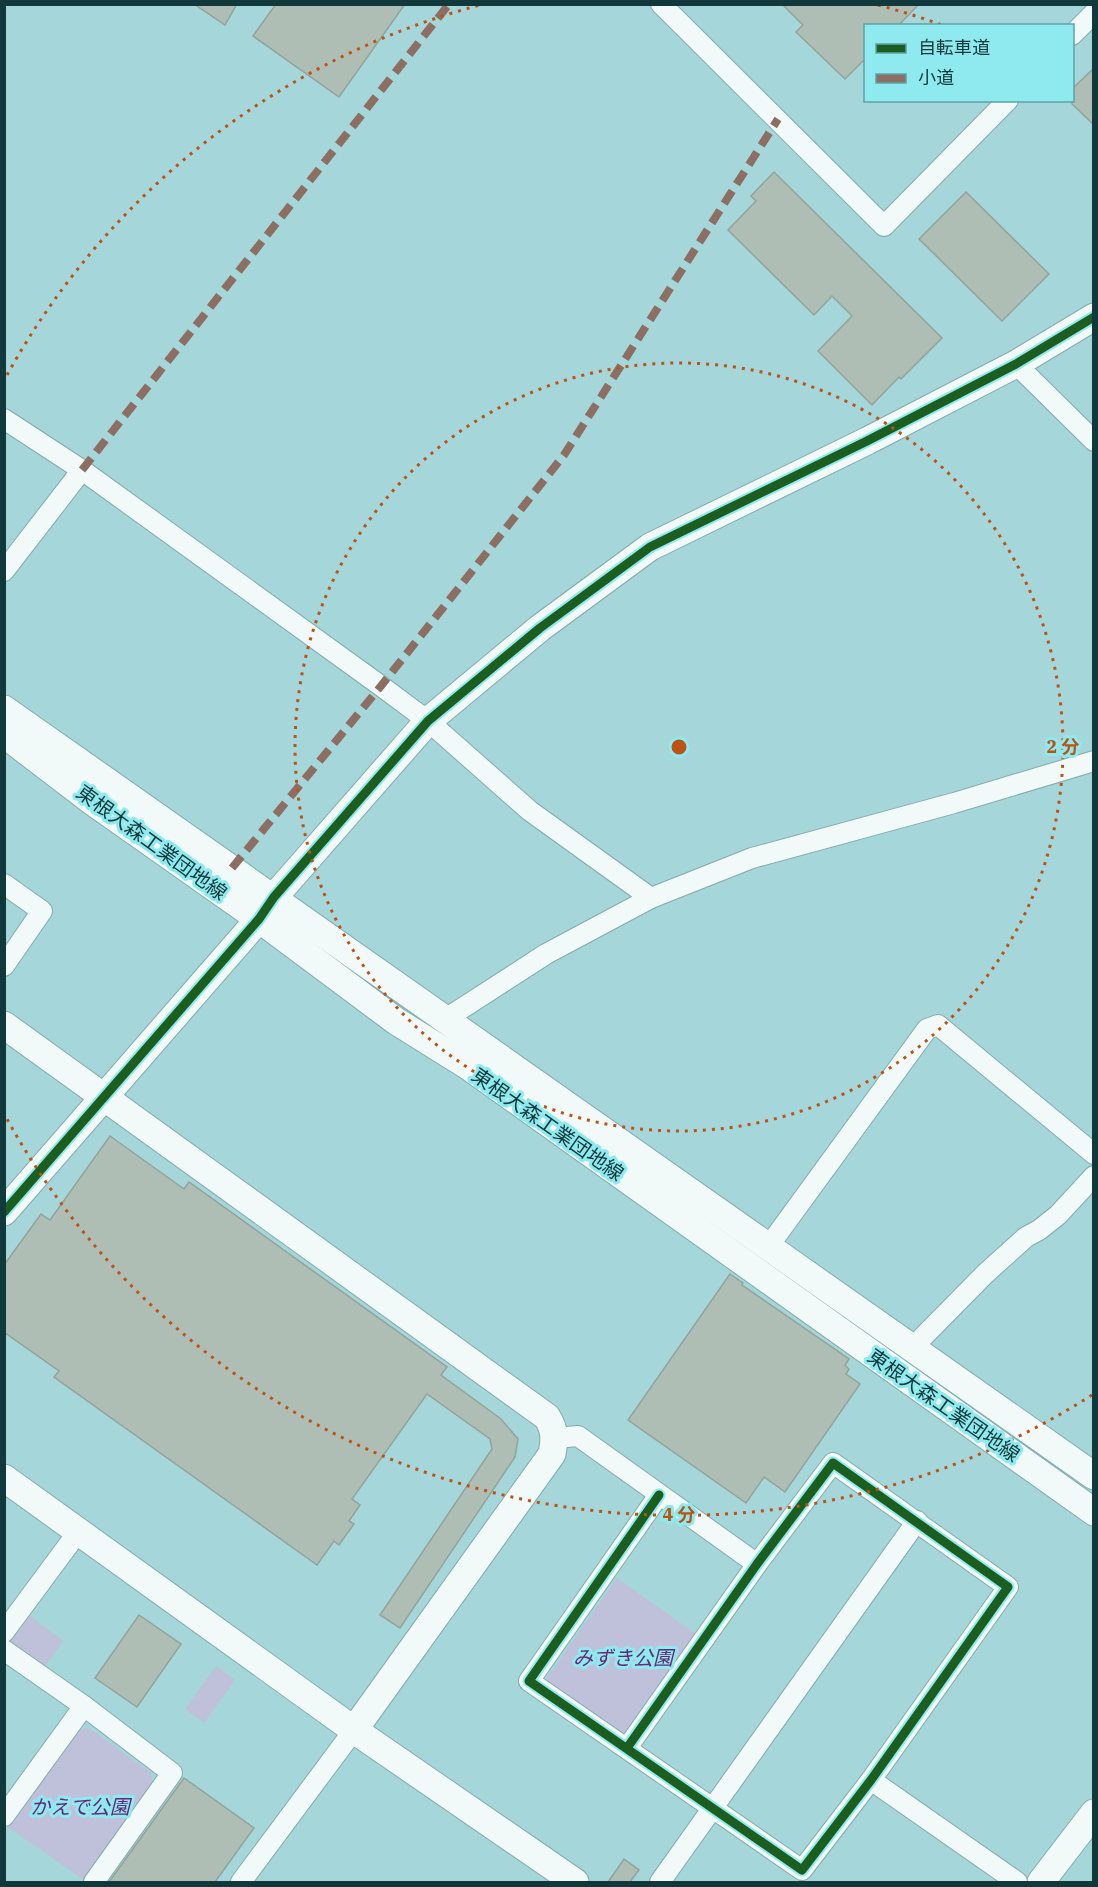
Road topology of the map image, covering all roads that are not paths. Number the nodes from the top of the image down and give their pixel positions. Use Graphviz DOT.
graph roads {
  1 [pos="661,4"];
  2 [pos="1094,13"];
  3 [pos="1074,33"];
  4 [pos="1006,102"];
  5 [pos="1094,317"];
  6 [pos="1016,364"];
  7 [pos="4,419"];
  8 [pos="1094,441"];
  9 [pos="82,470"];
  10 [pos="4,572"];
  11 [pos="4,709"];
  12 [pos="428,722"];
  13 [pos="4,734"];
  14 [pos="1094,761"];
  15 [pos="4,884"];
  16 [pos="651,898"];
  17 [pos="266,908"];
  18 [pos="4,966"];
  19 [pos="444,1020"];
  20 [pos="4,1025"];
  21 [pos="104,1099"];
  22 [pos="1094,1154"];
  23 [pos="1094,1176"];
  24 [pos="4,1212"];
  25 [pos="768,1247"];
  26 [pos="912,1348"];
  27 [pos="555,1438"];
  28 [pos="1094,1476"];
  29 [pos="4,1478"];
  30 [pos="659,1495"];
  31 [pos="1094,1512"];
  32 [pos="917,1521"];
  33 [pos="78,1532"];
  34 [pos="757,1564"];
  35 [pos="4,1632"];
  36 [pos="4,1650"];
  37 [pos="84,1706"];
  38 [pos="354,1730"];
  39 [pos="627,1748"];
  40 [pos="872,1780"];
  41 [pos="713,1808"];
  42 [pos="1094,1813"];
  43 [pos="4,1816"];
  44 [pos="94,1882"];
  45 [pos="241,1882"];
  46 [pos="575,1882"];
  47 [pos="660,1882"];
  48 [pos="1017,1882"];
  49 [pos="1041,1882"];
  1 -- 4 [label="street"];
  2 -- 3 [label="street"];
  5 -- 6 [label="street"];
  6 -- 8 [label="street"];
  6 -- 12 [label="street"];
  7 -- 9 [label="street"];
  9 -- 10 [label="street"];
  9 -- 12 [label="street"];
  11 -- 17 [label="street, 東根大森工業団地線"];
  12 -- 16 [label="street"];
  12 -- 17 [label="street"];
  13 -- 17 [label="street, 東根大森工業団地線"];
  14 -- 16 [label="street"];
  15 -- 18 [label="street"];
  16 -- 19 [label="street"];
  17 -- 19 [label="street, 東根大森工業団地線"];
  17 -- 21 [label="street"];
  17 -- 31 [label="street, 東根大森工業団地線"];
  19 -- 25 [label="street, 東根大森工業団地線"];
  20 -- 21 [label="street"];
  21 -- 24 [label="street"];
  21 -- 27 [label="street"];
  22 -- 25 [label="street"];
  23 -- 26 [label="street"];
  25 -- 26 [label="street, 東根大森工業団地線"];
  26 -- 28 [label="street, 東根大森工業団地線"];
  27 -- 30 [label="street"];
  27 -- 38 [label="street"];
  29 -- 33 [label="street"];
  30 -- 34 [label="street"];
  30 -- 39 [label="street"];
  32 -- 34 [label="street"];
  32 -- 40 [label="street"];
  32 -- 41 [label="street"];
  33 -- 35 [label="street"];
  33 -- 38 [label="street"];
  34 -- 39 [label="street"];
  36 -- 37 [label="street"];
  37 -- 43 [label="street"];
  37 -- 44 [label="street"];
  38 -- 45 [label="street"];
  38 -- 46 [label="street"];
  39 -- 41 [label="street"];
  40 -- 41 [label="street"];
  40 -- 48 [label="street"];
  41 -- 47 [label="street"];
  42 -- 49 [label="street"];
}
